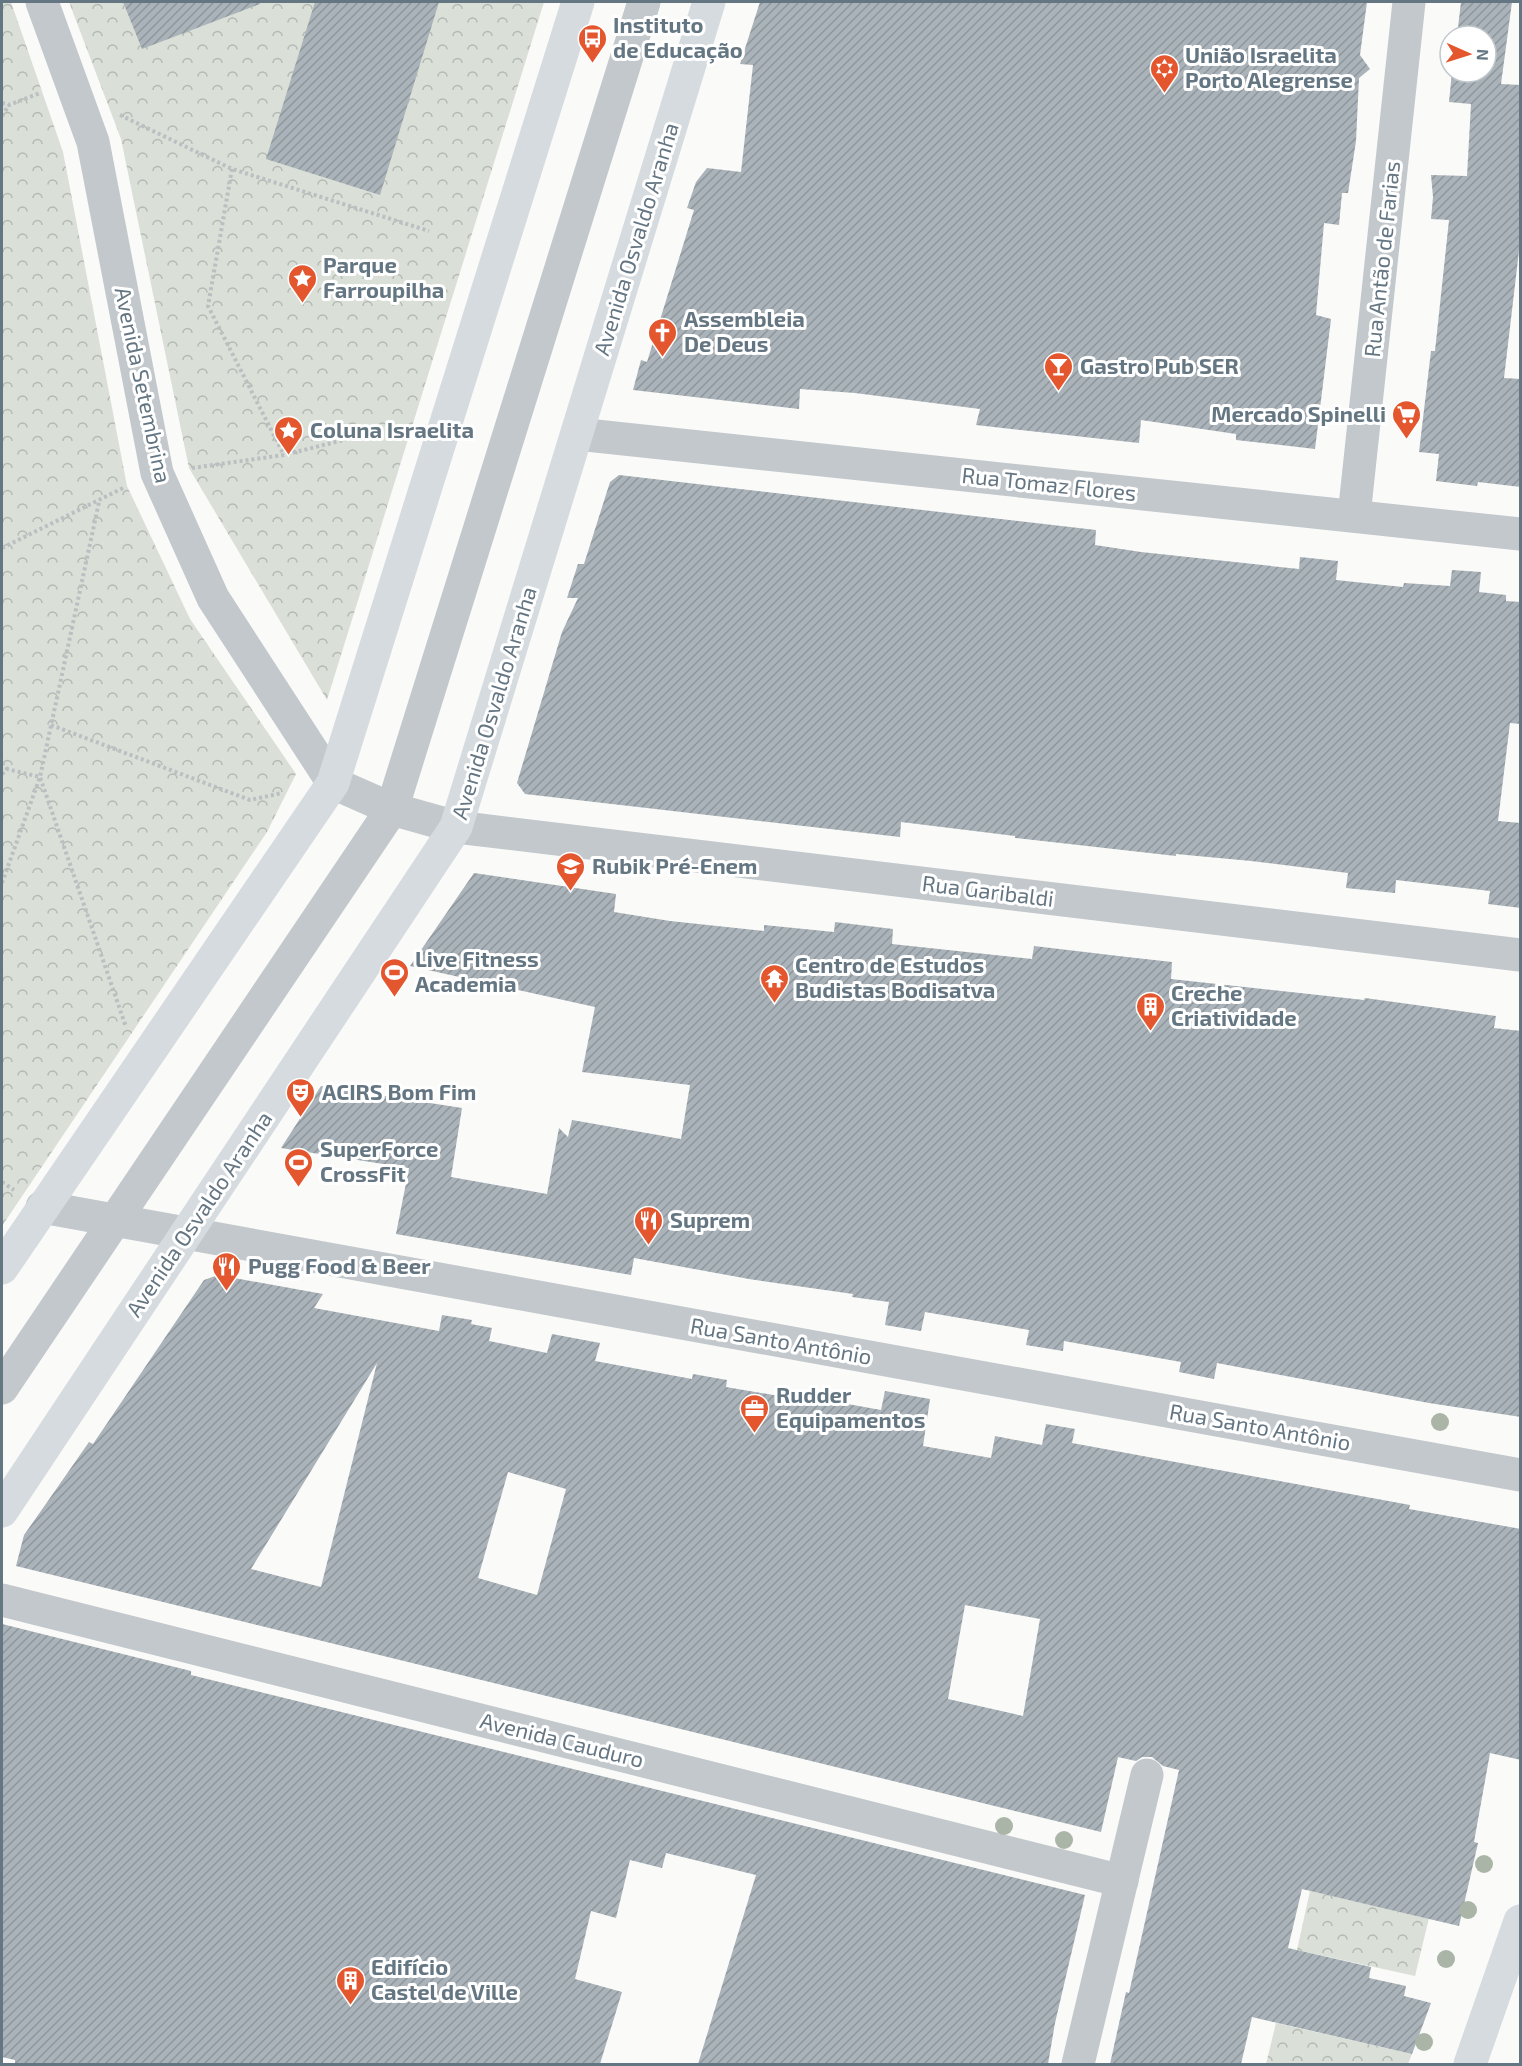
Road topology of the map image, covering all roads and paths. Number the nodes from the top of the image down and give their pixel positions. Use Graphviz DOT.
graph roads {
  1 [pos="42,2"];
  2 [pos="578,2"];
  3 [pos="644,2"];
  4 [pos="709,2"];
  5 [pos="1409,2"];
  6 [pos="72,82"];
  7 [pos="9,105"];
  8 [pos="2,116"];
  9 [pos="232,169"];
  10 [pos="429,231"];
  11 [pos="367,434"];
  12 [pos="577,434"];
  13 [pos="284,455"];
  14 [pos="157,473"];
  15 [pos="99,502"];
  16 [pos="1354,516"];
  17 [pos="1521,534"];
  18 [pos="2,548"];
  19 [pos="51,725"];
  20 [pos="2,763"];
  21 [pos="7,769"];
  22 [pos="2,774"];
  23 [pos="40,777"];
  24 [pos="333,783"];
  25 [pos="392,809"];
  26 [pos="456,827"];
  27 [pos="2,883"];
  28 [pos="1521,955"];
  29 [pos="139,1066"];
  30 [pos="42,1207"];
  31 [pos="114,1220"];
  32 [pos="187,1233"];
  33 [pos="2,1268"];
  34 [pos="2,1388"];
  35 [pos="1521,1475"];
  36 [pos="2,1511"];
  37 [pos="2,1600"];
  38 [pos="1147,1775"];
  39 [pos="1122,1881"];
  40 [pos="1521,1921"];
  41 [pos="1078,2064"];
  42 [pos="1470,2064"];
  1 -- 6 [label="street, Avenida Setembrina"];
  2 -- 24 [label="main road"];
  3 -- 25 [label="street"];
  4 -- 12 [label="main road, Avenida Osvaldo Aranha"];
  5 -- 16 [label="street, Rua Antão de Farias"];
  6 -- 9 [label="path"];
  6 -- 14 [label="street, Avenida Setembrina"];
  7 -- 8 [label="path"];
  9 -- 10 [label="path"];
  9 -- 13 [label="path"];
  11 -- 13 [label="path"];
  12 -- 16 [label="street, Rua Tomaz Flores"];
  12 -- 26 [label="main road, Avenida Osvaldo Aranha"];
  13 -- 14 [label="path"];
  14 -- 15 [label="path"];
  14 -- 24 [label="street, Avenida Setembrina"];
  15 -- 18 [label="path"];
  15 -- 19 [label="path"];
  16 -- 17 [label="street, Rua Tomaz Flores"];
  19 -- 23 [label="path"];
  19 -- 24 [label="path"];
  20 -- 21 [label="path"];
  21 -- 22 [label="path"];
  21 -- 23 [label="path"];
  23 -- 27 [label="path"];
  23 -- 29 [label="path"];
  24 -- 25 [label="street"];
  24 -- 29 [label="main road"];
  25 -- 26 [label="street"];
  25 -- 31 [label="street"];
  26 -- 28 [label="street, Rua Garibaldi"];
  26 -- 32 [label="main road, Avenida Osvaldo Aranha"];
  29 -- 30 [label="main road"];
  30 -- 31 [label="street, Rua Santo Antônio"];
  30 -- 33 [label="main road"];
  31 -- 32 [label="street, Rua Santo Antônio"];
  31 -- 34 [label="street"];
  32 -- 35 [label="street, Rua Santo Antônio"];
  32 -- 36 [label="main road, Avenida Osvaldo Aranha"];
  37 -- 39 [label="street, Avenida Cauduro"];
  38 -- 39 [label="street"];
  39 -- 41 [label="street"];
  40 -- 42 [label="main road"];
}
